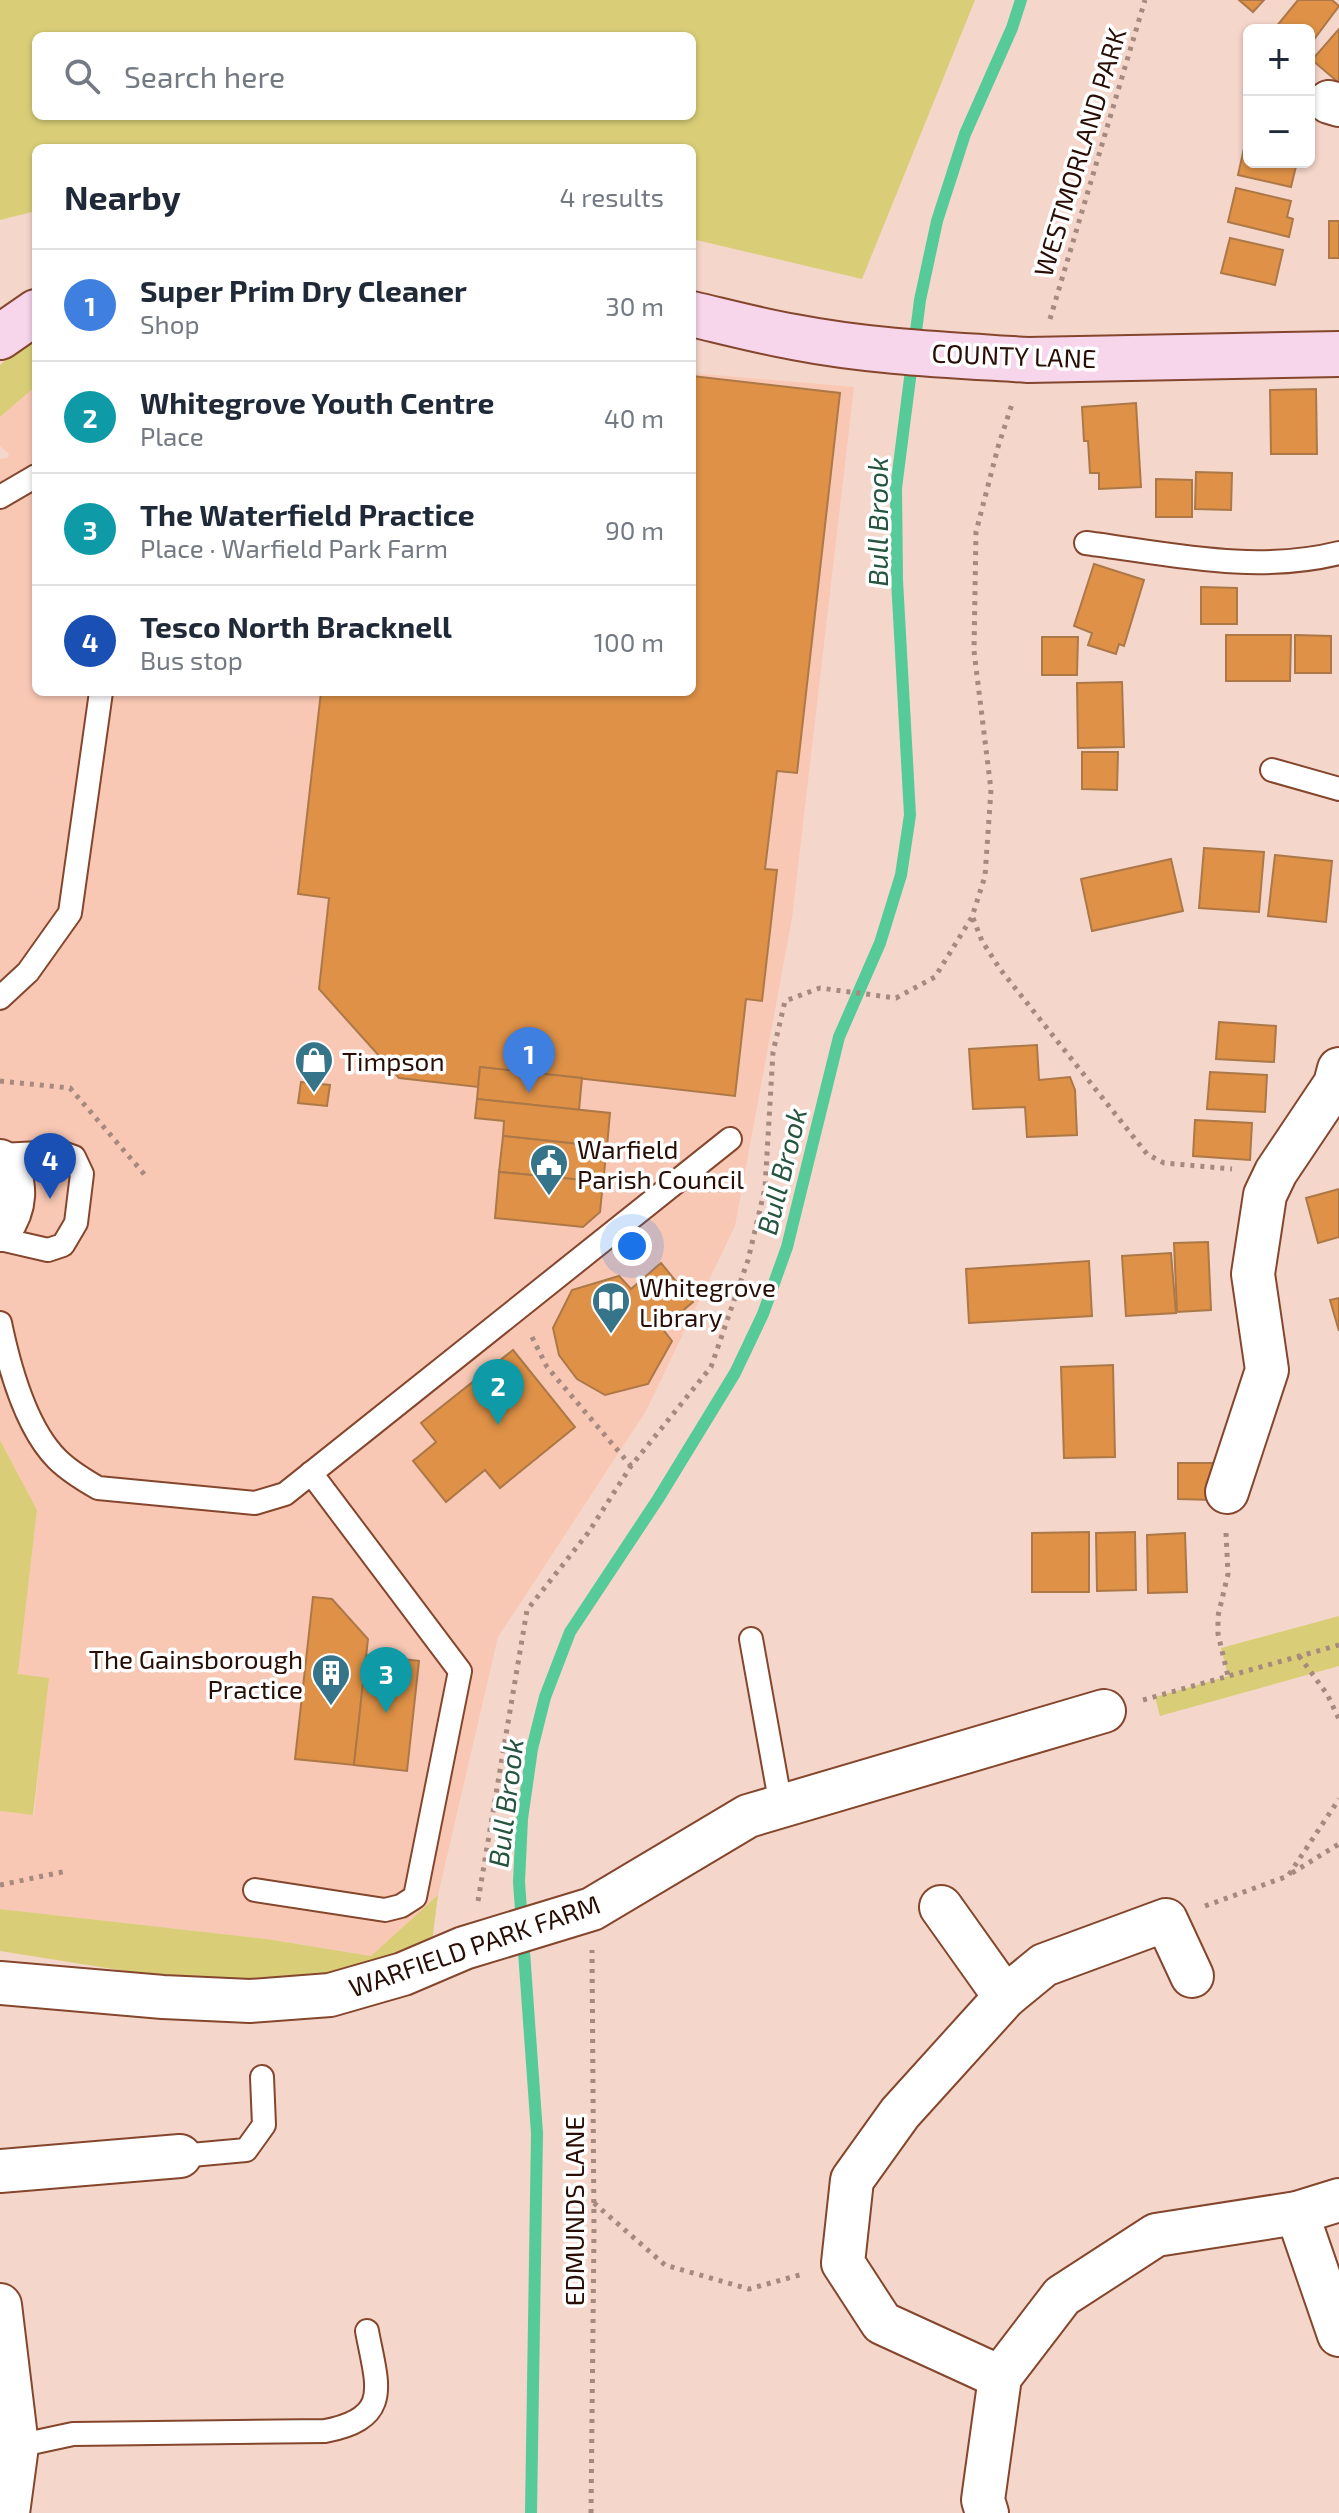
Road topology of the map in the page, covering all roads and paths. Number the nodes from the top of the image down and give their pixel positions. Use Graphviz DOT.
graph roads {
  1 [pos="1145,0"];
  2 [pos="32,306"];
  3 [pos="32,315"];
  4 [pos="696,315"];
  5 [pos="1052,315"];
  6 [pos="0,320"];
  7 [pos="0,337"];
  8 [pos="1339,354"];
  9 [pos="1018,388"];
  10 [pos="32,478"];
  11 [pos="0,497"];
  12 [pos="1086,543"];
  13 [pos="1339,553"];
  14 [pos="100,696"];
  15 [pos="1272,770"];
  16 [pos="1339,789"];
  17 [pos="972,917"];
  18 [pos="0,998"];
  19 [pos="1339,1069"];
  20 [pos="0,1081"];
  21 [pos="730,1139"];
  22 [pos="0,1155"];
  23 [pos="0,1161"];
  24 [pos="1276,1172"];
  25 [pos="145,1175"];
  26 [pos="0,1230"];
  27 [pos="0,1239"];
  28 [pos="517,1309"];
  29 [pos="0,1323"];
  30 [pos="631,1466"];
  31 [pos="311,1473"];
  32 [pos="1227,1492"];
  33 [pos="751,1639"];
  34 [pos="1339,1645"];
  35 [pos="1299,1656"];
  36 [pos="1228,1676"];
  37 [pos="1104,1711"];
  38 [pos="1339,1719"];
  39 [pos="1339,1799"];
  40 [pos="781,1806"];
  41 [pos="1339,1844"];
  42 [pos="67,1871"];
  43 [pos="1288,1876"];
  44 [pos="0,1885"];
  45 [pos="255,1890"];
  46 [pos="941,1907"];
  47 [pos="592,1909"];
  48 [pos="1166,1920"];
  49 [pos="464,1948"];
  50 [pos="1192,1976"];
  51 [pos="0,1983"];
  52 [pos="1005,1997"];
  53 [pos="262,2077"];
  54 [pos="180,2156"];
  55 [pos="0,2171"];
  56 [pos="1339,2200"];
  57 [pos="594,2203"];
  58 [pos="1297,2213"];
  59 [pos="843,2263"];
  60 [pos="0,2305"];
  61 [pos="367,2331"];
  62 [pos="1339,2335"];
  63 [pos="1000,2377"];
  64 [pos="17,2446"];
  65 [pos="8,2513"];
  66 [pos="591,2513"];
  67 [pos="987,2513"];
  1 -- 5 [label="path, WESTMORLAND PARK"];
  2 -- 6 [label="street"];
  3 -- 7 [label="street"];
  4 -- 8 [label="street, COUNTY LANE"];
  9 -- 17 [label="path"];
  10 -- 11 [label="lane"];
  12 -- 13 [label="lane"];
  14 -- 18 [label="lane"];
  15 -- 16 [label="lane"];
  17 -- 24 [label="path"];
  17 -- 30 [label="path"];
  19 -- 24 [label="street"];
  20 -- 25 [label="path"];
  21 -- 28 [label="lane"];
  22 -- 27 [label="lane"];
  23 -- 26 [label="street"];
  24 -- 32 [label="street"];
  28 -- 30 [label="path"];
  28 -- 31 [label="lane"];
  29 -- 31 [label="lane"];
  30 -- 49 [label="path"];
  31 -- 45 [label="lane"];
  32 -- 36 [label="path"];
  33 -- 40 [label="lane"];
  34 -- 35 [label="path"];
  35 -- 36 [label="path"];
  35 -- 38 [label="path"];
  36 -- 37 [label="path"];
  37 -- 40 [label="street, WARFIELD PARK FARM"];
  39 -- 43 [label="path"];
  40 -- 47 [label="street, WARFIELD PARK FARM"];
  41 -- 43 [label="path"];
  42 -- 44 [label="path"];
  43 -- 48 [label="path"];
  46 -- 52 [label="street"];
  47 -- 49 [label="street, WARFIELD PARK FARM"];
  47 -- 57 [label="path, EDMUNDS LANE"];
  48 -- 50 [label="street"];
  48 -- 52 [label="street"];
  49 -- 51 [label="street, WARFIELD PARK FARM"];
  52 -- 59 [label="street"];
  53 -- 54 [label="lane"];
  54 -- 55 [label="street"];
  56 -- 58 [label="street"];
  57 -- 59 [label="path"];
  57 -- 66 [label="path, EDMUNDS LANE"];
  58 -- 62 [label="street"];
  58 -- 63 [label="street"];
  59 -- 63 [label="street"];
  60 -- 64 [label="street"];
  61 -- 64 [label="lane"];
  63 -- 67 [label="street"];
  64 -- 65 [label="street"];
}
